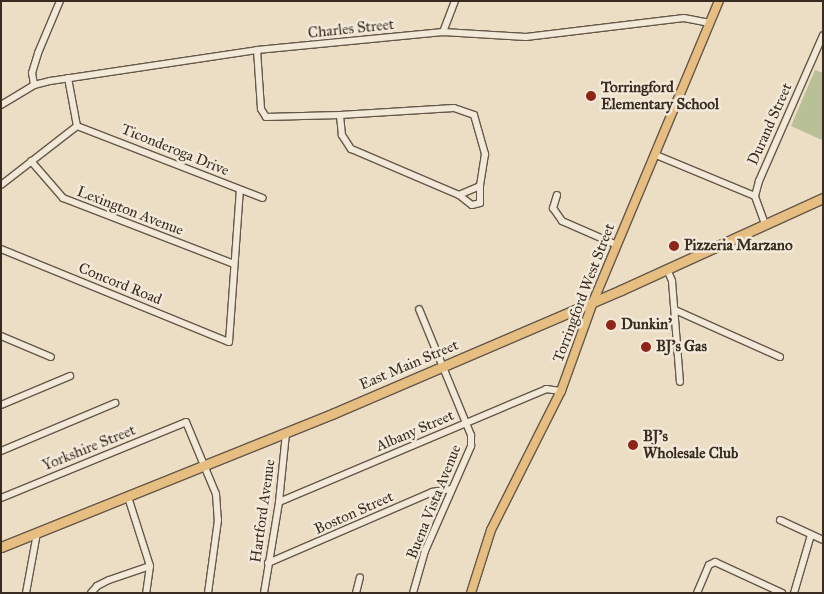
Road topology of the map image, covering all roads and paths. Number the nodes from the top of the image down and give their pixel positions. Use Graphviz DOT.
graph roads {
  1 [pos="60,1"];
  2 [pos="455,1"];
  3 [pos="719,1"];
  4 [pos="709,23"];
  5 [pos="443,32"];
  6 [pos="823,35"];
  7 [pos="257,50"];
  8 [pos="68,78"];
  9 [pos="34,85"];
  10 [pos="1,105"];
  11 [pos="340,115"];
  12 [pos="77,126"];
  13 [pos="656,155"];
  14 [pos="31,161"];
  15 [pos="1,185"];
  16 [pos="480,186"];
  17 [pos="240,190"];
  18 [pos="459,195"];
  19 [pos="557,195"];
  20 [pos="755,196"];
  21 [pos="263,198"];
  22 [pos="823,198"];
  23 [pos="765,224"];
  24 [pos="617,244"];
  25 [pos="1,249"];
  26 [pos="234,264"];
  27 [pos="667,268"];
  28 [pos="593,302"];
  29 [pos="419,309"];
  30 [pos="675,310"];
  31 [pos="1,336"];
  32 [pos="51,357"];
  33 [pos="780,357"];
  34 [pos="444,365"];
  35 [pos="70,376"];
  36 [pos="680,382"];
  37 [pos="562,391"];
  38 [pos="115,403"];
  39 [pos="1,405"];
  40 [pos="466,423"];
  41 [pos="286,433"];
  42 [pos="1,451"];
  43 [pos="205,464"];
  44 [pos="450,488"];
  45 [pos="128,497"];
  46 [pos="1,498"];
  47 [pos="279,502"];
  48 [pos="780,520"];
  49 [pos="37,533"];
  50 [pos="811,535"];
  51 [pos="823,540"];
  52 [pos="1,547"];
  53 [pos="268,563"];
  54 [pos="150,566"];
  55 [pos="360,577"];
  56 [pos="26,593"];
  57 [pos="91,593"];
  58 [pos="146,593"];
  59 [pos="208,593"];
  60 [pos="264,593"];
  61 [pos="356,593"];
  62 [pos="413,593"];
  63 [pos="471,593"];
  64 [pos="697,593"];
  65 [pos="782,593"];
  66 [pos="794,593"];
  1 -- 9 [label="street"];
  2 -- 5 [label="street"];
  3 -- 4 [label="main road, Torringford West Street"];
  4 -- 5 [label="street, Charles Street"];
  4 -- 13 [label="main road, Torringford West Street"];
  5 -- 7 [label="street, Charles Street"];
  6 -- 20 [label="street, Durand Street"];
  7 -- 8 [label="street, Charles Street"];
  7 -- 11 [label="street"];
  8 -- 9 [label="street, Charles Street"];
  8 -- 12 [label="street"];
  9 -- 10 [label="street, Charles Street"];
  11 -- 16 [label="street"];
  11 -- 18 [label="street"];
  12 -- 14 [label="street"];
  12 -- 17 [label="street, Ticonderoga Drive"];
  13 -- 20 [label="street"];
  13 -- 24 [label="main road, Torringford West Street"];
  14 -- 15 [label="street"];
  14 -- 26 [label="street, Lexington Avenue"];
  16 -- 18 [label="street"];
  16 -- 18 [label="street"];
  17 -- 21 [label="street, Ticonderoga Drive"];
  17 -- 26 [label="street"];
  19 -- 24 [label="street"];
  20 -- 23 [label="street"];
  22 -- 23 [label="highway, East Main Street"];
  23 -- 27 [label="highway, East Main Street"];
  24 -- 28 [label="main road, Torringford West Street"];
  25 -- 26 [label="street, Concord Road"];
  27 -- 28 [label="highway, East Main Street"];
  27 -- 30 [label="street"];
  28 -- 34 [label="highway, East Main Street"];
  28 -- 37 [label="main road, Torringford West Street"];
  29 -- 34 [label="street, Buena Vista Avenue"];
  30 -- 33 [label="street"];
  30 -- 36 [label="street"];
  31 -- 32 [label="street"];
  34 -- 40 [label="street, Buena Vista Avenue"];
  34 -- 41 [label="highway, East Main Street"];
  35 -- 39 [label="street"];
  37 -- 40 [label="street, Albany Street"];
  37 -- 63 [label="main road, Torringford West Street"];
  38 -- 42 [label="street"];
  40 -- 44 [label="street, Buena Vista Avenue"];
  40 -- 47 [label="street, Albany Street"];
  41 -- 43 [label="highway, East Main Street"];
  41 -- 47 [label="street, Hartford Avenue"];
  43 -- 45 [label="highway, East Main Street"];
  43 -- 46 [label="street, Yorkshire Street"];
  43 -- 59 [label="street"];
  44 -- 53 [label="street, Boston Street"];
  44 -- 62 [label="street, Buena Vista Avenue"];
  45 -- 49 [label="highway, East Main Street"];
  45 -- 54 [label="street"];
  47 -- 53 [label="street, Hartford Avenue"];
  48 -- 50 [label="street"];
  49 -- 52 [label="highway, East Main Street"];
  49 -- 56 [label="street"];
  50 -- 51 [label="street"];
  50 -- 66 [label="street"];
  53 -- 60 [label="street, Hartford Avenue"];
  54 -- 57 [label="street"];
  54 -- 58 [label="street"];
  55 -- 61 [label="street"];
  64 -- 65 [label="street"];
}
